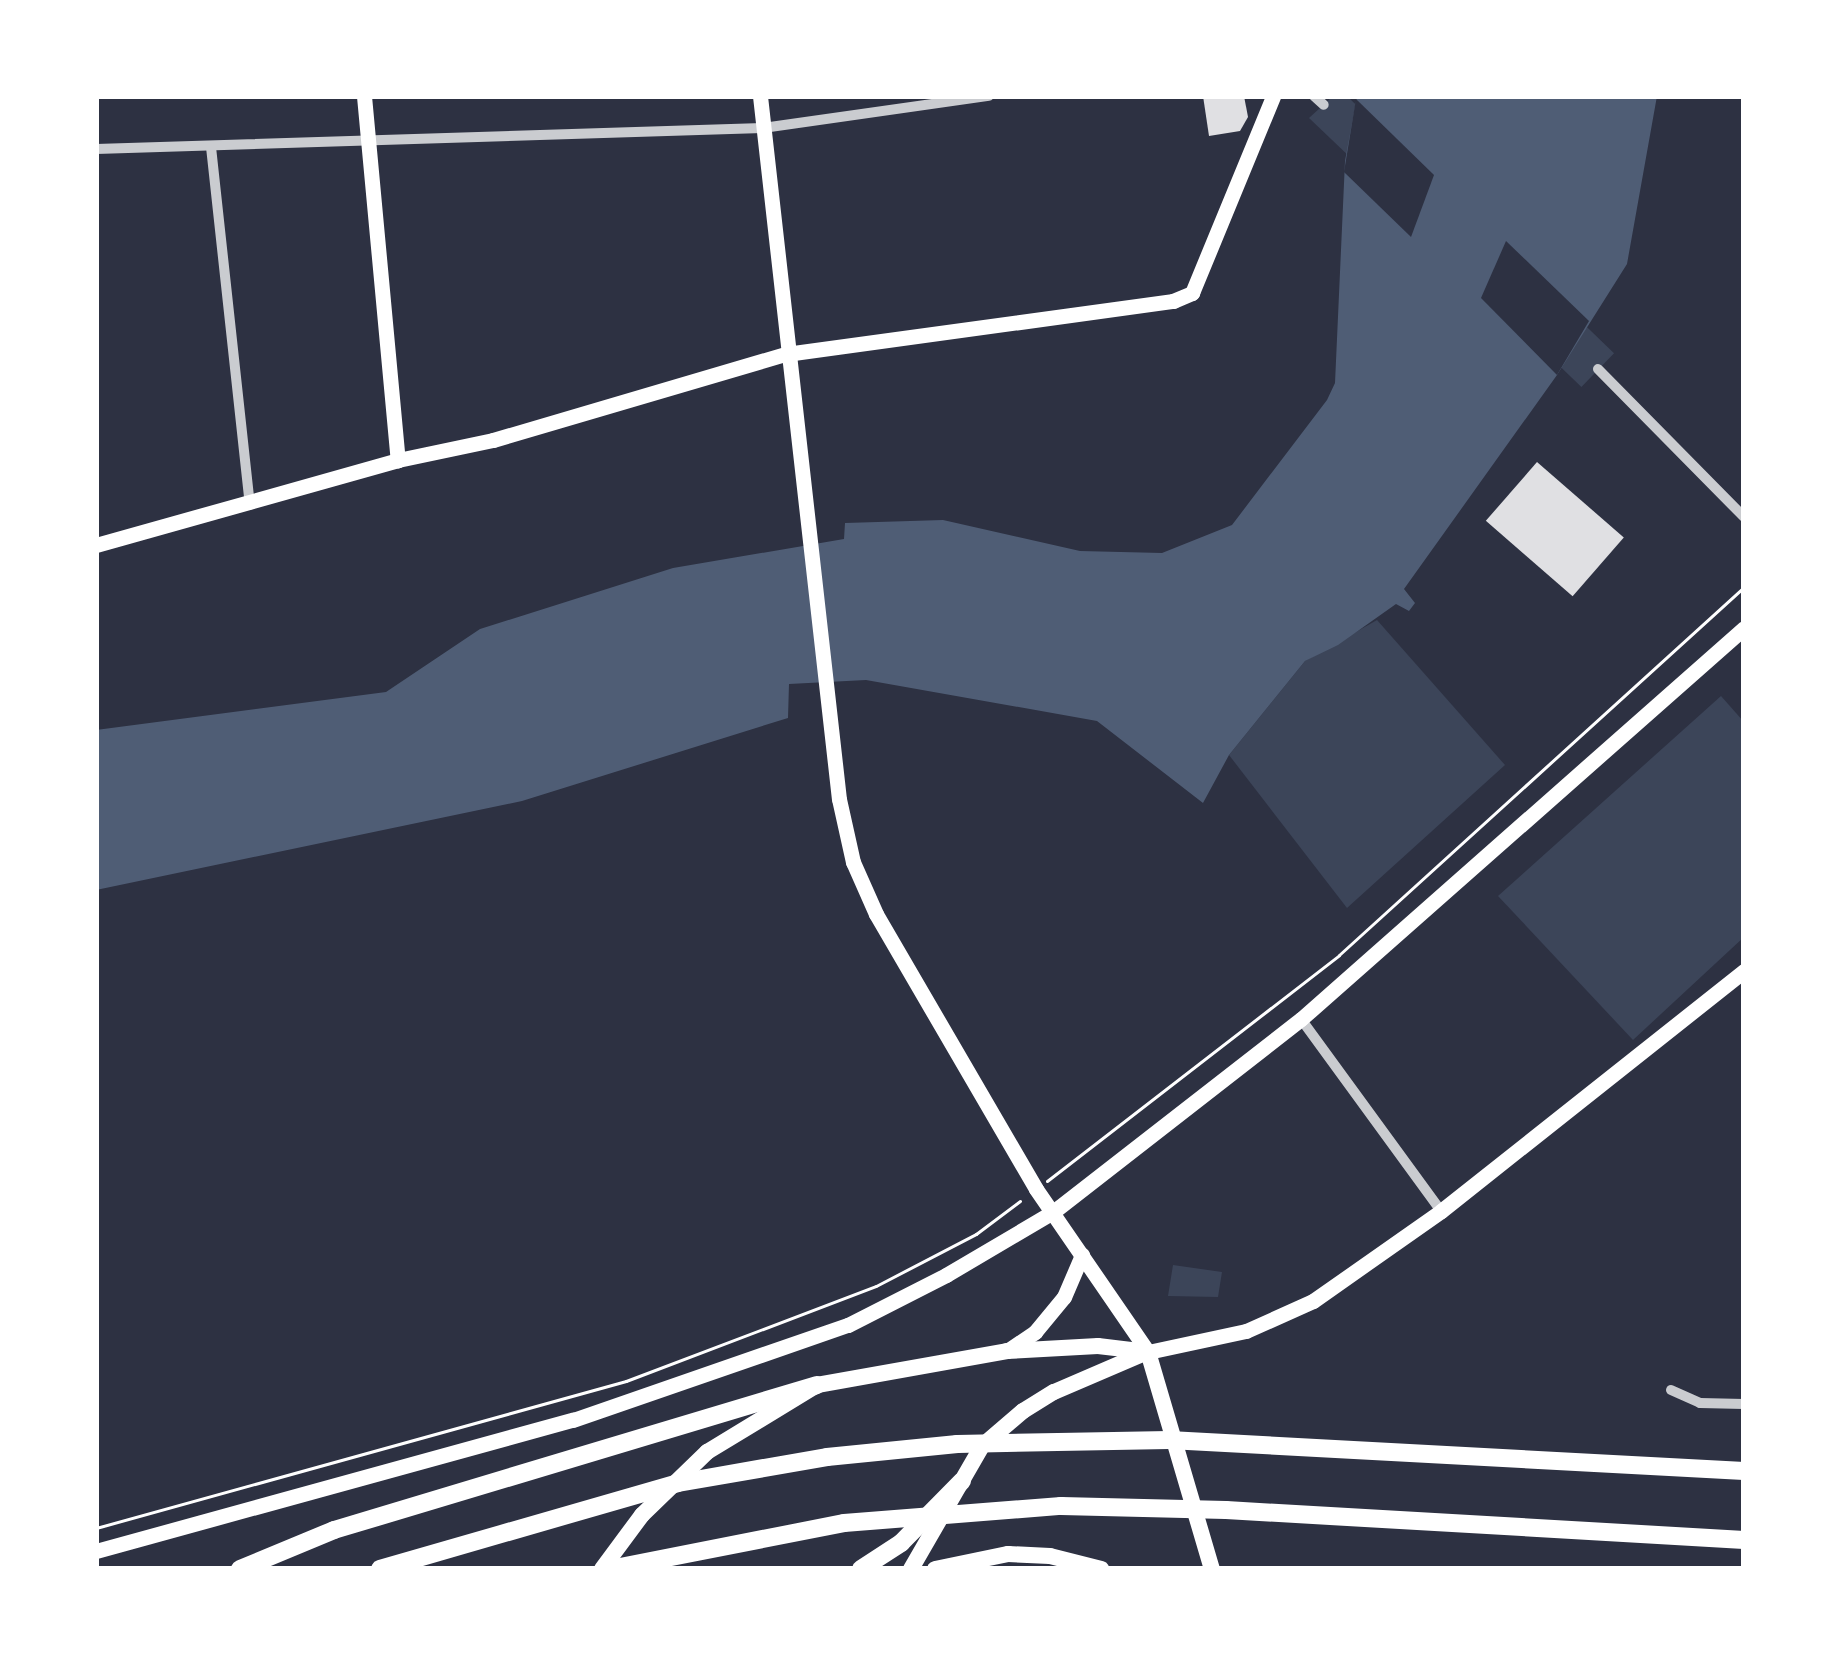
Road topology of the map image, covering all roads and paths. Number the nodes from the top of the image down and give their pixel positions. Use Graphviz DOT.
graph roads {
  1 [pos="364,96"];
  2 [pos="760,96"];
  3 [pos="988,96"];
  4 [pos="1273,96"];
  5 [pos="764,128"];
  6 [pos="368,141"];
  7 [pos="211,147"];
  8 [pos="96,149"];
  9 [pos="786,354"];
  10 [pos="1598,369"];
  11 [pos="398,460"];
  12 [pos="250,505"];
  13 [pos="1744,517"];
  14 [pos="96,545"];
  15 [pos="1744,587"];
  16 [pos="1744,628"];
  17 [pos="1744,971"];
  18 [pos="1301,1019"];
  19 [pos="1036,1189"];
  20 [pos="1441,1211"];
  21 [pos="1053,1212"];
  22 [pos="1082,1256"];
  23 [pos="1007,1351"];
  24 [pos="1148,1352"];
  25 [pos="817,1385"];
  26 [pos="1672,1390"];
  27 [pos="1744,1404"];
  28 [pos="1744,1472"];
  29 [pos="962,1480"];
  30 [pos="96,1528"];
  31 [pos="1744,1540"];
  32 [pos="96,1550"];
  33 [pos="612,1568"];
  34 [pos="240,1569"];
  35 [pos="380,1569"];
  36 [pos="861,1569"];
  37 [pos="911,1569"];
  38 [pos="935,1569"];
  39 [pos="1102,1569"];
  40 [pos="1212,1569"];
  1 -- 6 [label="main road"];
  2 -- 5 [label="main road"];
  3 -- 5 [label="street"];
  4 -- 9 [label="main road"];
  5 -- 6 [label="street"];
  5 -- 9 [label="main road"];
  6 -- 7 [label="street"];
  6 -- 11 [label="main road"];
  7 -- 8 [label="street"];
  7 -- 12 [label="street"];
  9 -- 11 [label="main road"];
  9 -- 19 [label="main road"];
  10 -- 13 [label="street"];
  11 -- 12 [label="main road"];
  12 -- 14 [label="main road"];
  15 -- 19 [label="path"];
  16 -- 18 [label="main road"];
  17 -- 20 [label="main road"];
  18 -- 20 [label="street"];
  18 -- 21 [label="main road"];
  19 -- 21 [label="main road"];
  19 -- 30 [label="path"];
  20 -- 24 [label="main road"];
  21 -- 22 [label="main road"];
  21 -- 32 [label="main road"];
  22 -- 23 [label="main road"];
  22 -- 24 [label="main road"];
  23 -- 24 [label="main road"];
  23 -- 25 [label="main road"];
  24 -- 29 [label="main road"];
  24 -- 40 [label="main road"];
  25 -- 33 [label="main road"];
  25 -- 34 [label="highway"];
  26 -- 27 [label="street"];
  28 -- 35 [label="highway"];
  29 -- 36 [label="highway"];
  29 -- 37 [label="main road"];
  31 -- 33 [label="highway"];
  38 -- 39 [label="main road"];
}
